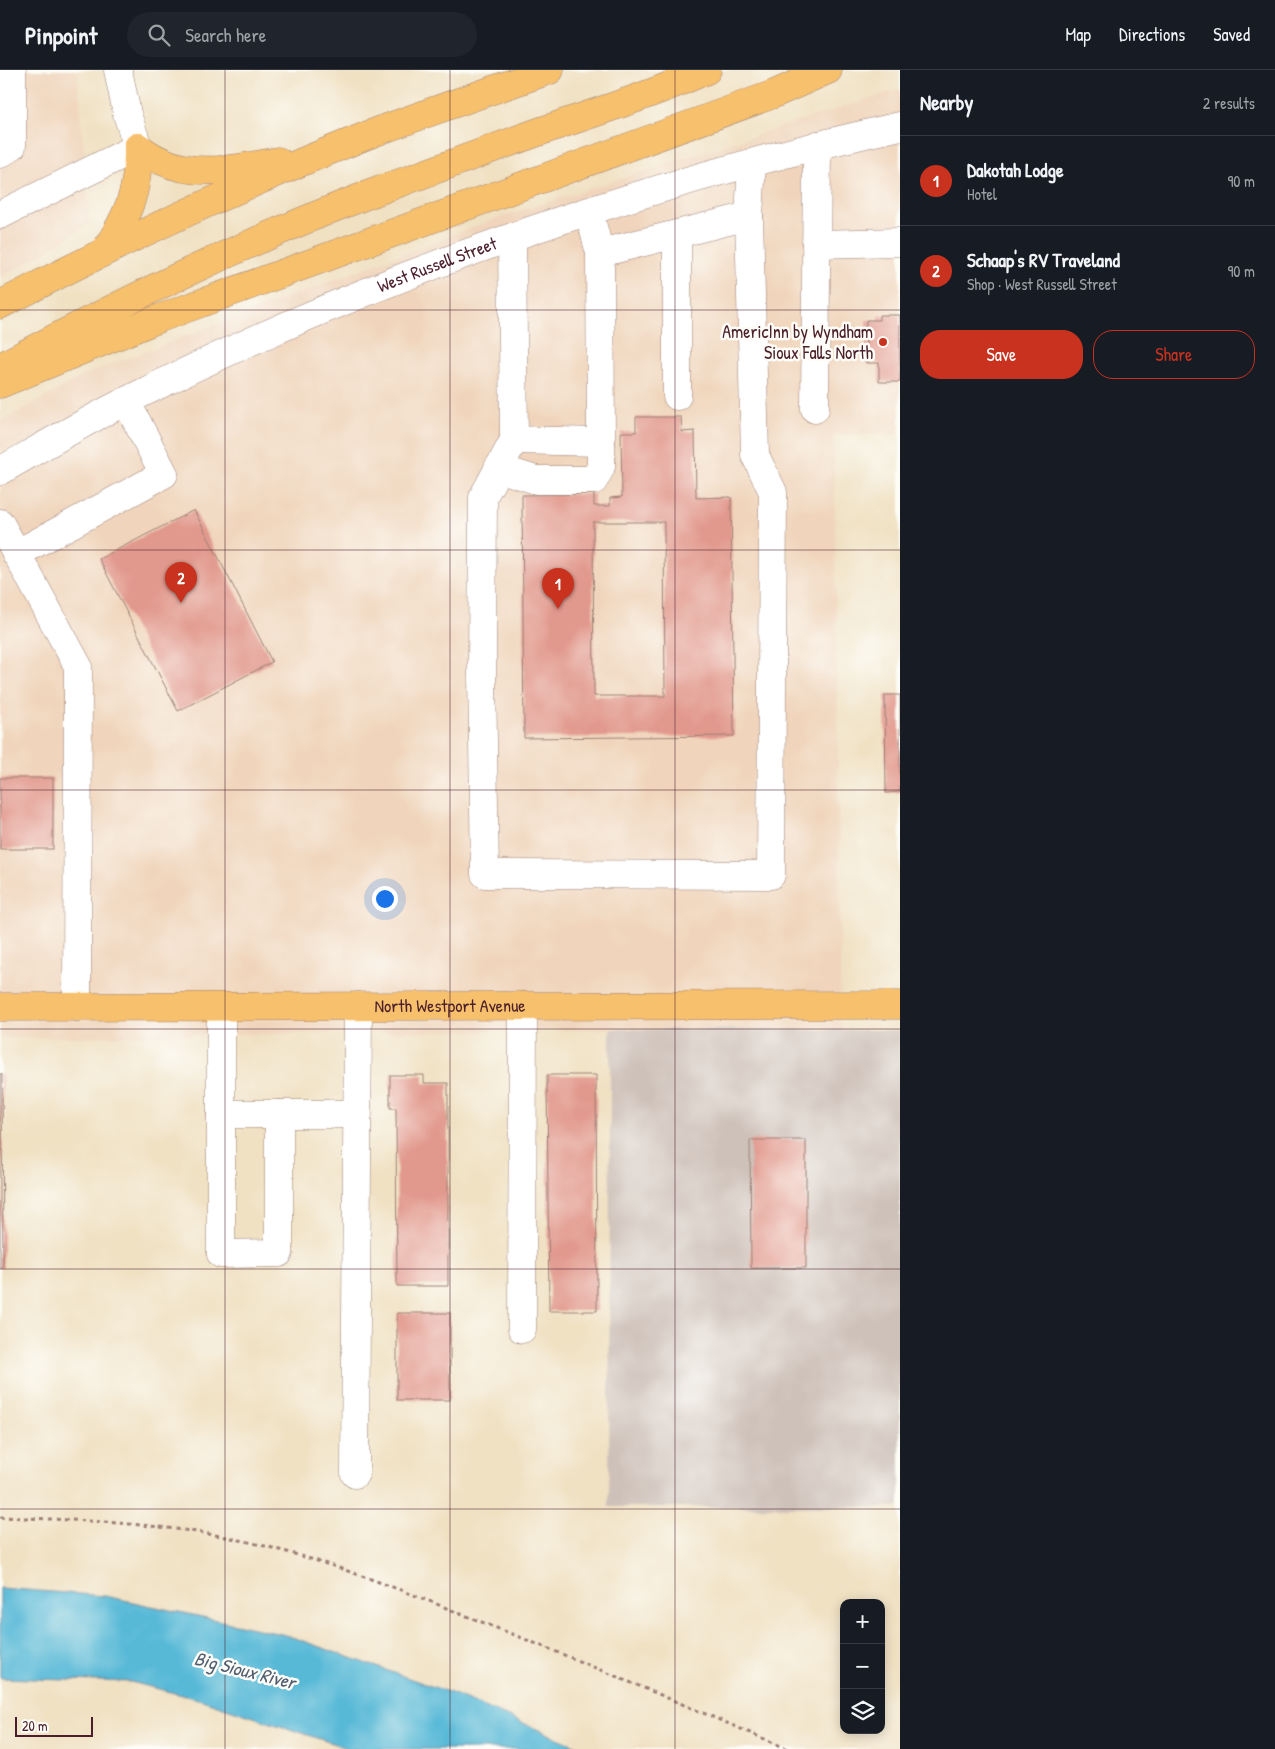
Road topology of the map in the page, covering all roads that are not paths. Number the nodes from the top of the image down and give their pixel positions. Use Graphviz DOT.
graph roads {
  1 [pos="12,70"];
  2 [pos="118,70"];
  3 [pos="550,70"];
  4 [pos="707,70"];
  5 [pos="828,70"];
  6 [pos="900,126"];
  7 [pos="817,145"];
  8 [pos="138,147"];
  9 [pos="326,153"];
  10 [pos="0,154"];
  11 [pos="752,163"];
  12 [pos="589,212"];
  13 [pos="0,215"];
  14 [pos="749,216"];
  15 [pos="677,234"];
  16 [pos="512,238"];
  17 [pos="900,242"];
  18 [pos="816,244"];
  19 [pos="104,251"];
  20 [pos="600,253"];
  21 [pos="0,305"];
  22 [pos="0,367"];
  23 [pos="0,384"];
  24 [pos="677,396"];
  25 [pos="126,400"];
  26 [pos="815,409"];
  27 [pos="514,440"];
  28 [pos="601,442"];
  29 [pos="498,468"];
  30 [pos="0,471"];
  31 [pos="0,523"];
  32 [pos="16,554"];
  33 [pos="900,1004"];
  34 [pos="358,1006"];
  35 [pos="523,1006"];
  36 [pos="0,1007"];
  37 [pos="77,1007"];
  38 [pos="221,1007"];
  39 [pos="221,1114"];
  40 [pos="279,1114"];
  41 [pos="358,1114"];
  42 [pos="522,1329"];
  43 [pos="355,1474"];
  1 -- 10 [label="street"];
  2 -- 8 [label="street"];
  3 -- 9 [label="main road"];
  4 -- 22 [label="main road"];
  5 -- 23 [label="main road"];
  6 -- 7 [label="street, West Russell Street"];
  7 -- 11 [label="street, West Russell Street"];
  7 -- 18 [label="street"];
  8 -- 9 [label="main road"];
  8 -- 13 [label="street"];
  8 -- 19 [label="main road"];
  9 -- 19 [label="main road"];
  11 -- 12 [label="street, West Russell Street"];
  11 -- 14 [label="street"];
  12 -- 16 [label="street, West Russell Street"];
  12 -- 20 [label="street"];
  14 -- 15 [label="street"];
  14 -- 29 [label="street"];
  15 -- 20 [label="street"];
  15 -- 24 [label="street"];
  16 -- 25 [label="street, West Russell Street"];
  16 -- 27 [label="street"];
  17 -- 18 [label="street"];
  18 -- 26 [label="street"];
  19 -- 21 [label="main road"];
  20 -- 28 [label="street"];
  25 -- 30 [label="street, West Russell Street"];
  25 -- 32 [label="street"];
  27 -- 28 [label="street"];
  27 -- 29 [label="street"];
  28 -- 29 [label="street"];
  31 -- 32 [label="street"];
  32 -- 37 [label="street"];
  33 -- 35 [label="main road, North Westport Avenue"];
  34 -- 35 [label="main road, North Westport Avenue"];
  34 -- 38 [label="main road, North Westport Avenue"];
  34 -- 41 [label="street"];
  35 -- 42 [label="street"];
  36 -- 37 [label="main road, North Westport Avenue"];
  37 -- 38 [label="main road, North Westport Avenue"];
  38 -- 39 [label="street"];
  39 -- 40 [label="street"];
  39 -- 40 [label="street"];
  40 -- 41 [label="street"];
  41 -- 43 [label="street"];
}
